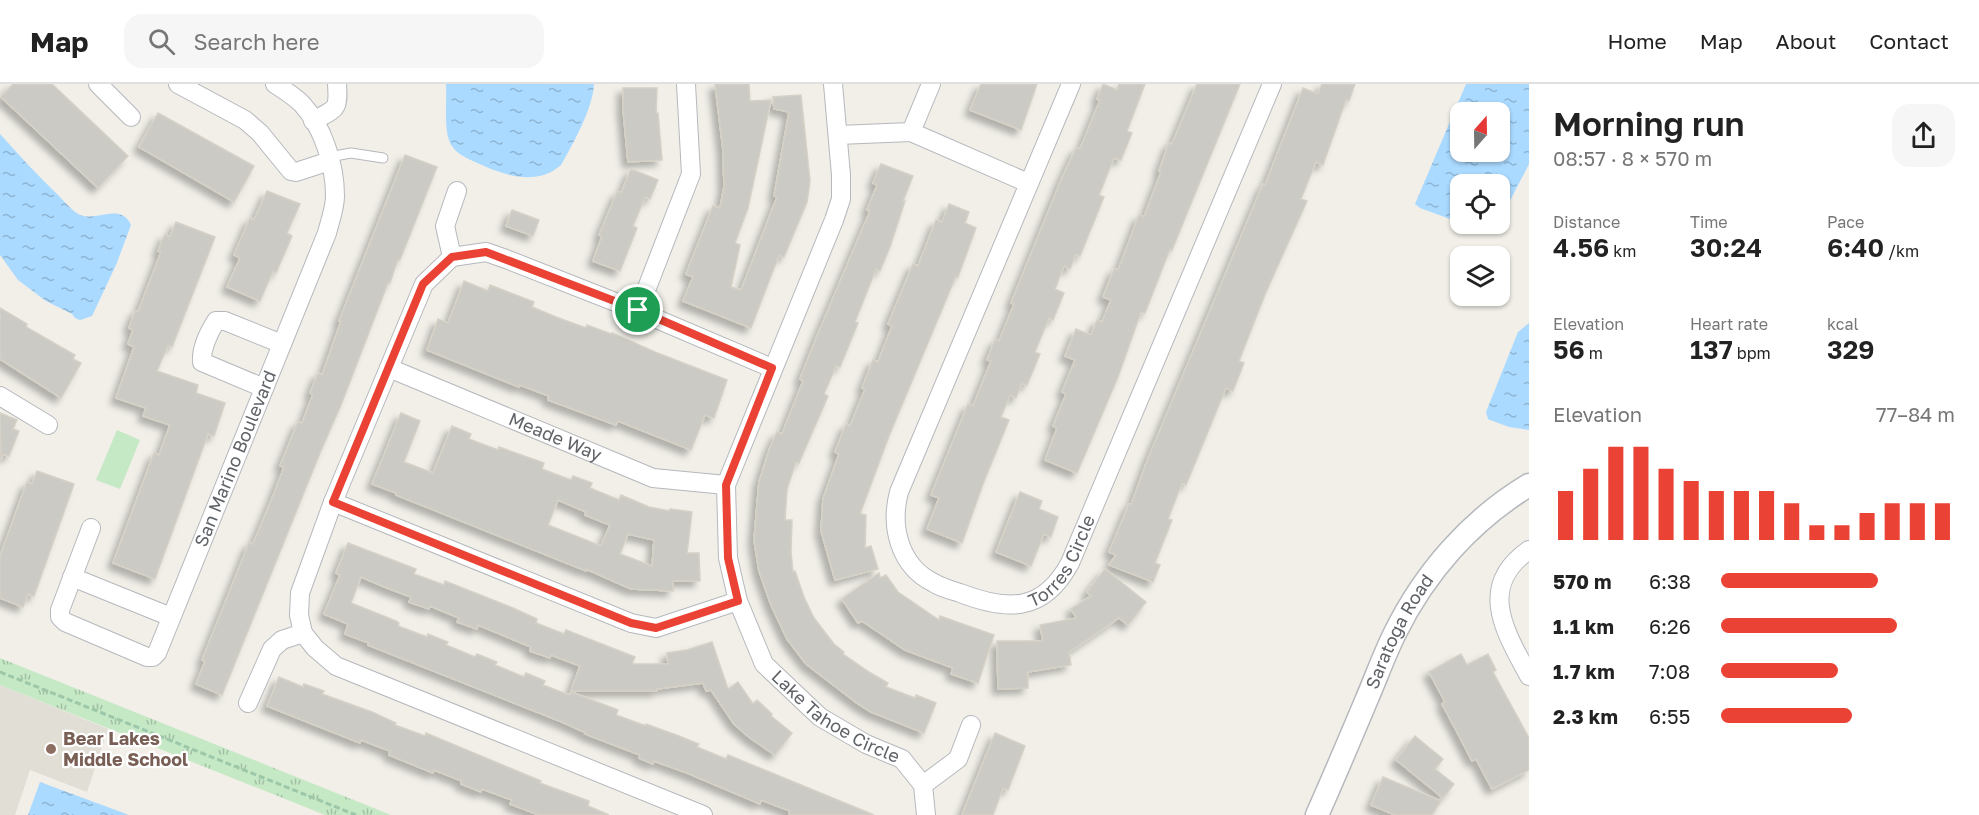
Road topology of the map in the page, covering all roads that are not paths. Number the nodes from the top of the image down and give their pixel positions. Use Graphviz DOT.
graph roads {
  1 [pos="98,84"];
  2 [pos="178,84"];
  3 [pos="275,84"];
  4 [pos="338,84"];
  5 [pos="686,84"];
  6 [pos="833,84"];
  7 [pos="931,84"];
  8 [pos="1071,84"];
  9 [pos="1272,84"];
  10 [pos="130,117"];
  11 [pos="313,121"];
  12 [pos="911,132"];
  13 [pos="838,135"];
  14 [pos="383,158"];
  15 [pos="329,159"];
  16 [pos="1029,183"];
  17 [pos="457,190"];
  18 [pos="452,257"];
  19 [pos="638,310"];
  20 [pos="282,344"];
  21 [pos="389,368"];
  22 [pos="772,368"];
  23 [pos="264,388"];
  24 [pos="0,396"];
  25 [pos="48,424"];
  26 [pos="726,485"];
  27 [pos="1529,485"];
  28 [pos="333,502"];
  29 [pos="91,528"];
  30 [pos="1529,550"];
  31 [pos="72,577"];
  32 [pos="738,601"];
  33 [pos="171,617"];
  34 [pos="303,633"];
  35 [pos="1529,676"];
  36 [pos="248,703"];
  37 [pos="971,725"];
  38 [pos="923,785"];
  39 [pos="703,815"];
  40 [pos="926,815"];
  41 [pos="1317,815"];
  1 -- 10 [label="street"];
  2 -- 15 [label="street"];
  3 -- 11 [label="street, San Marino Boulevard"];
  4 -- 11 [label="street"];
  5 -- 19 [label="street"];
  6 -- 13 [label="street, Lake Tahoe Circle"];
  7 -- 12 [label="street"];
  8 -- 16 [label="street, Torres Circle"];
  9 -- 16 [label="street, Torres Circle"];
  11 -- 15 [label="street, San Marino Boulevard"];
  12 -- 13 [label="street"];
  12 -- 16 [label="street"];
  13 -- 22 [label="street, Lake Tahoe Circle"];
  14 -- 15 [label="lane"];
  15 -- 20 [label="street, San Marino Boulevard"];
  17 -- 18 [label="street"];
  18 -- 19 [label="street"];
  18 -- 21 [label="street"];
  19 -- 22 [label="street"];
  20 -- 23 [label="street, San Marino Boulevard"];
  20 -- 23 [label="street"];
  21 -- 26 [label="street, Meade Way"];
  21 -- 28 [label="street"];
  22 -- 26 [label="street, Lake Tahoe Circle"];
  23 -- 33 [label="street, San Marino Boulevard"];
  24 -- 25 [label="street"];
  26 -- 32 [label="street, Lake Tahoe Circle"];
  27 -- 41 [label="street, Saratoga Road"];
  28 -- 32 [label="street"];
  28 -- 34 [label="street"];
  29 -- 31 [label="street, San Marino Boulevard"];
  30 -- 35 [label="street"];
  31 -- 33 [label="street"];
  31 -- 33 [label="street, San Marino Boulevard"];
  32 -- 38 [label="street, Lake Tahoe Circle"];
  34 -- 36 [label="street"];
  34 -- 39 [label="street"];
  37 -- 38 [label="street"];
  38 -- 40 [label="street"];
}
